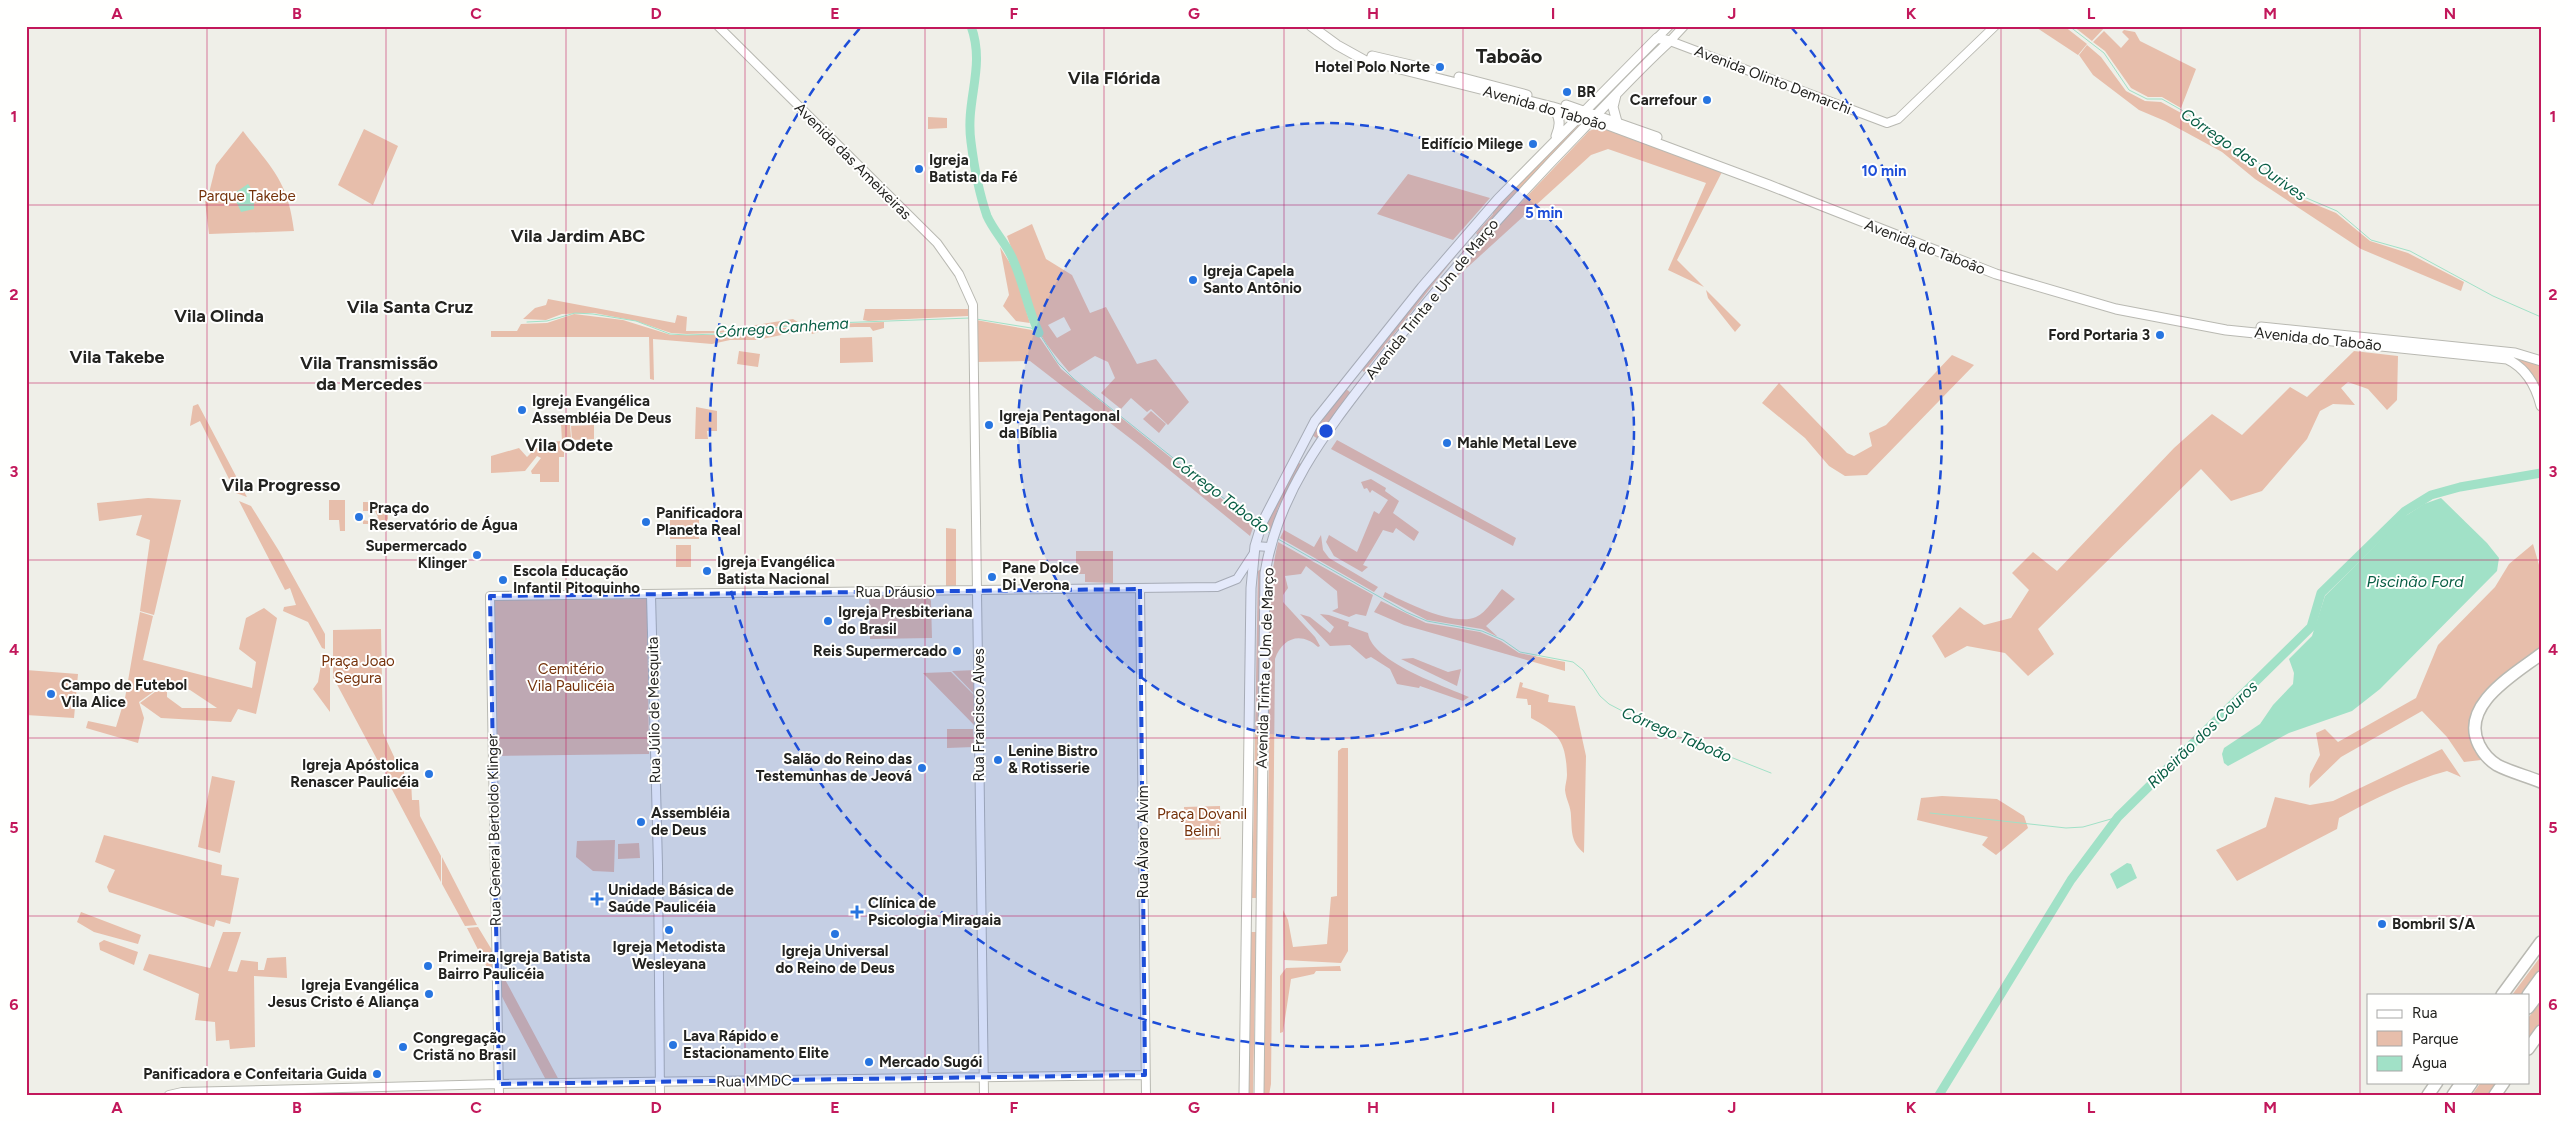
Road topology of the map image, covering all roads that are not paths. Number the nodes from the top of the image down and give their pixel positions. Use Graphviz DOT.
graph roads {
  1 [pos="718,26"];
  2 [pos="1311,26"];
  3 [pos="1320,26"];
  4 [pos="1669,26"];
  5 [pos="1684,26"];
  6 [pos="1995,26"];
  7 [pos="1657,38"];
  8 [pos="1670,41"];
  9 [pos="1617,93"];
  10 [pos="1553,107"];
  11 [pos="1582,113"];
  12 [pos="1594,117"];
  13 [pos="1617,122"];
  14 [pos="1553,142"];
  15 [pos="1491,206"];
  16 [pos="1480,238"];
  17 [pos="1457,245"];
  18 [pos="1445,279"];
  19 [pos="973,309"];
  20 [pos="2541,362"];
  21 [pos="2540,402"];
  22 [pos="1270,543"];
  23 [pos="1255,550"];
  24 [pos="1140,589"];
  25 [pos="978,591"];
  26 [pos="651,595"];
  27 [pos="490,596"];
  28 [pos="2541,654"];
  29 [pos="2541,782"];
  30 [pos="2541,942"];
  31 [pos="2541,977"];
  32 [pos="2541,991"];
  33 [pos="2503,994"];
  34 [pos="2529,994"];
  35 [pos="2530,1005"];
  36 [pos="2541,1031"];
  37 [pos="2530,1046"];
  38 [pos="1146,1075"];
  39 [pos="984,1077"];
  40 [pos="660,1082"];
  41 [pos="499,1084"];
  42 [pos="2436,1084"];
  43 [pos="2461,1084"];
  44 [pos="2471,1084"];
  45 [pos="2503,1084"];
  46 [pos="170,1095"];
  47 [pos="499,1095"];
  48 [pos="660,1095"];
  49 [pos="984,1095"];
  50 [pos="1146,1095"];
  51 [pos="1244,1095"];
  52 [pos="1259,1095"];
  53 [pos="2428,1095"];
  54 [pos="2453,1095"];
  55 [pos="2463,1095"];
  56 [pos="2495,1095"];
  1 -- 19 [label="street, Avenida das Ameixeiras"];
  2 -- 10 [label="main road, Avenida do Taboão"];
  3 -- 11 [label="main road, Avenida do Taboão"];
  4 -- 7 [label="street"];
  5 -- 8 [label="street"];
  6 -- 8 [label="street, Avenida Olinto Demarchi"];
  7 -- 8 [label="main road, Avenida Olinto Demarchi"];
  7 -- 11 [label="main road, Avenida Trinta e Um de Março"];
  8 -- 9 [label="main road, Avenida Trinta e Um de Março"];
  9 -- 12 [label="main road, Avenida Trinta e Um de Março"];
  9 -- 13 [label="main road"];
  10 -- 11 [label="main road, Avenida do Taboão"];
  10 -- 14 [label="main road"];
  11 -- 12 [label="main road, Avenida do Taboão"];
  11 -- 14 [label="main road, Avenida Trinta e Um de Março"];
  12 -- 13 [label="main road, Avenida do Taboão"];
  12 -- 16 [label="main road, Avenida Trinta e Um de Março"];
  12 -- 21 [label="main road, Avenida do Taboão"];
  13 -- 20 [label="main road, Avenida do Taboão"];
  14 -- 15 [label="main road, Avenida Trinta e Um de Março"];
  15 -- 16 [label="main road"];
  15 -- 17 [label="main road, Avenida Trinta e Um de Março"];
  16 -- 18 [label="main road, Avenida Trinta e Um de Março"];
  17 -- 18 [label="main road"];
  17 -- 23 [label="main road, Avenida Trinta e Um de Março"];
  18 -- 22 [label="main road, Avenida Trinta e Um de Março"];
  19 -- 25 [label="street, Rua Francisco Alves"];
  22 -- 23 [label="street"];
  22 -- 52 [label="main road, Avenida Trinta e Um de Março"];
  23 -- 24 [label="street, Rua Dráusio"];
  23 -- 51 [label="main road, Avenida Trinta e Um de Março"];
  24 -- 25 [label="street, Rua Dráusio"];
  24 -- 38 [label="street, Rua Álvaro Alvim"];
  25 -- 26 [label="street, Rua Dráusio"];
  25 -- 39 [label="street, Rua Francisco Alves"];
  26 -- 27 [label="street, Rua Dráusio"];
  26 -- 40 [label="street, Rua Júlio de Mesquita"];
  27 -- 41 [label="street, Rua General Bertoldo Klinger"];
  28 -- 29 [label="highway"];
  30 -- 33 [label="highway"];
  31 -- 34 [label="highway"];
  32 -- 35 [label="highway"];
  36 -- 37 [label="highway"];
  38 -- 39 [label="street, Rua MMDC"];
  38 -- 50 [label="street, Rua Álvaro Alvim"];
  39 -- 40 [label="street, Rua MMDC"];
  39 -- 49 [label="street, Rua Francisco Alves"];
  40 -- 41 [label="street, Rua MMDC"];
  40 -- 48 [label="street, Rua Júlio de Mesquita"];
  41 -- 46 [label="street, Rua MMDC"];
  41 -- 47 [label="street, Rua General Bertoldo Klinger"];
  42 -- 53 [label="highway"];
  43 -- 54 [label="highway"];
  44 -- 55 [label="highway"];
  45 -- 56 [label="highway"];
}
